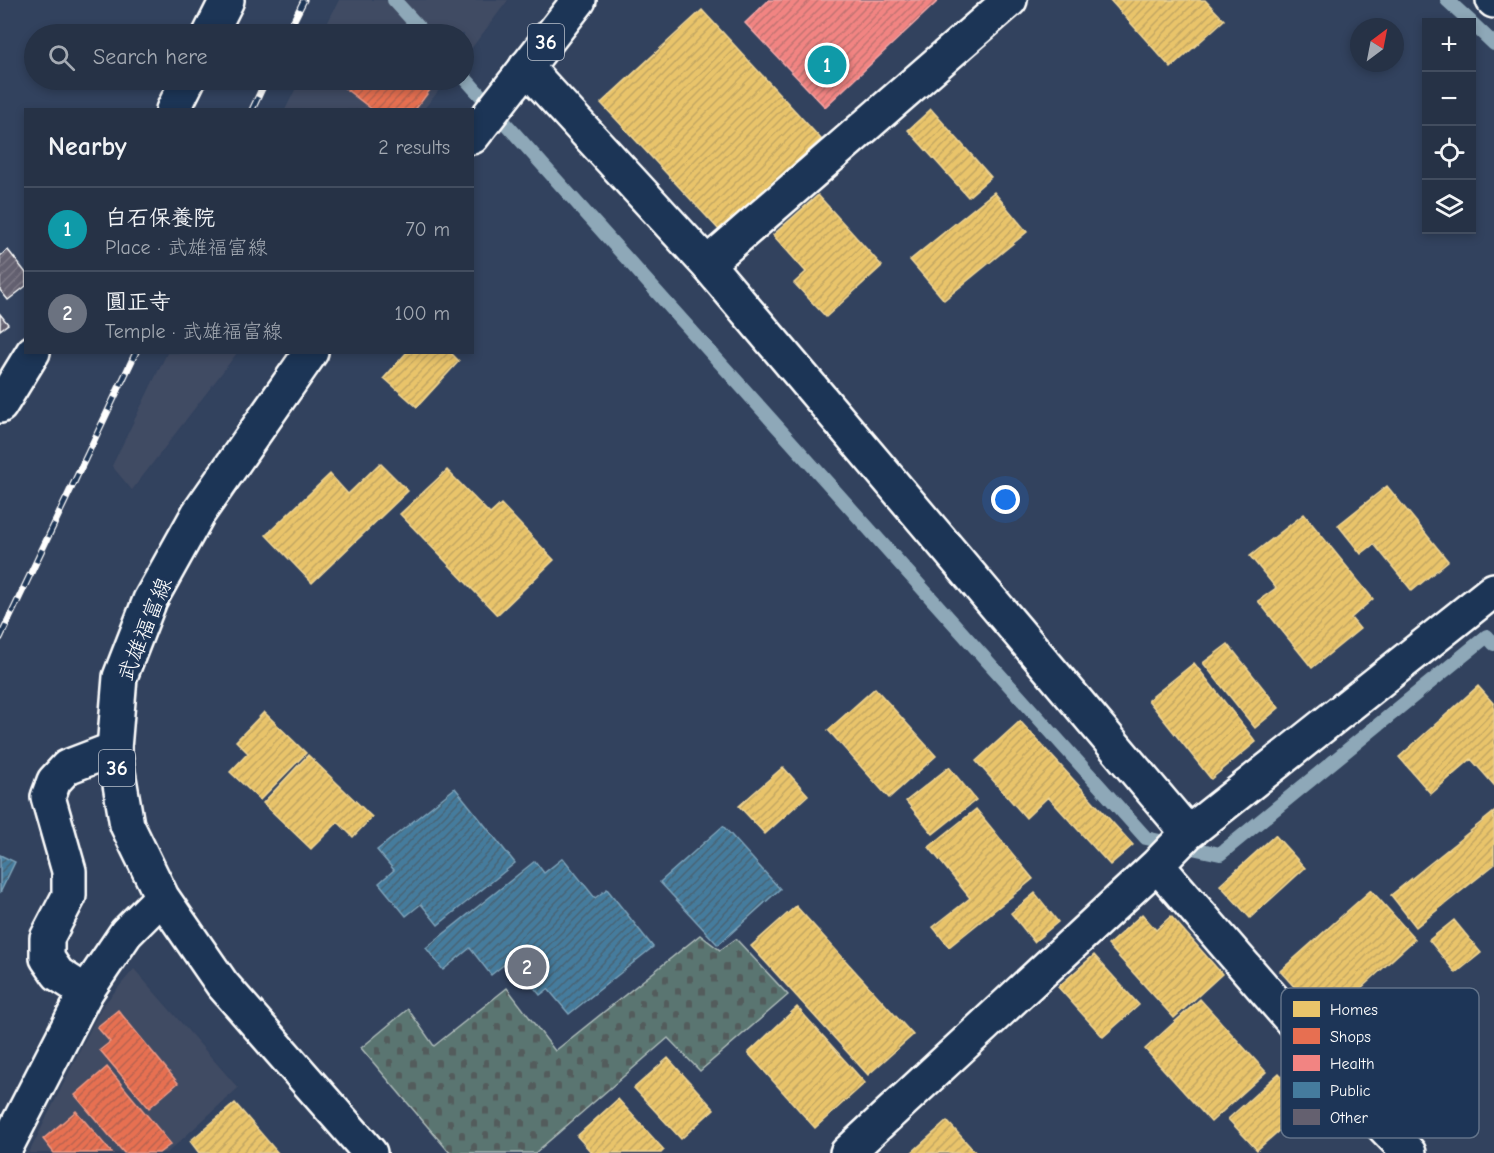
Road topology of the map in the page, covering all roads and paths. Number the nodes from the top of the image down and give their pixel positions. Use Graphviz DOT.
graph roads {
  1 [pos="227,0"];
  2 [pos="579,0"];
  3 [pos="1010,0"];
  4 [pos="215,24"];
  5 [pos="520,76"];
  6 [pos="183,90"];
  7 [pos="174,108"];
  8 [pos="478,130"];
  9 [pos="707,264"];
  10 [pos="32,354"];
  11 [pos="310,354"];
  12 [pos="0,406"];
  13 [pos="1494,591"];
  14 [pos="114,749"];
  15 [pos="1173,849"];
  16 [pos="162,897"];
  17 [pos="86,992"];
  18 [pos="1281,992"];
  19 [pos="1395,1138"];
  20 [pos="3,1153"];
  21 [pos="370,1153"];
  22 [pos="847,1153"];
  23 [pos="1409,1153"];
  1 -- 4 [label="street"];
  2 -- 5 [label="street, 36"];
  3 -- 9 [label="street"];
  5 -- 8 [label="street, 36"];
  5 -- 9 [label="street"];
  6 -- 7 [label="street"];
  9 -- 15 [label="street"];
  10 -- 12 [label="street"];
  11 -- 14 [label="street, 武雄福富線 / 36"];
  13 -- 15 [label="street"];
  14 -- 16 [label="street, 武雄福富線 / 36"];
  14 -- 17 [label="street"];
  15 -- 18 [label="street"];
  15 -- 22 [label="street"];
  16 -- 17 [label="street"];
  16 -- 21 [label="street, 武雄福富線 / 36"];
  17 -- 20 [label="street"];
  19 -- 23 [label="street"];
}
